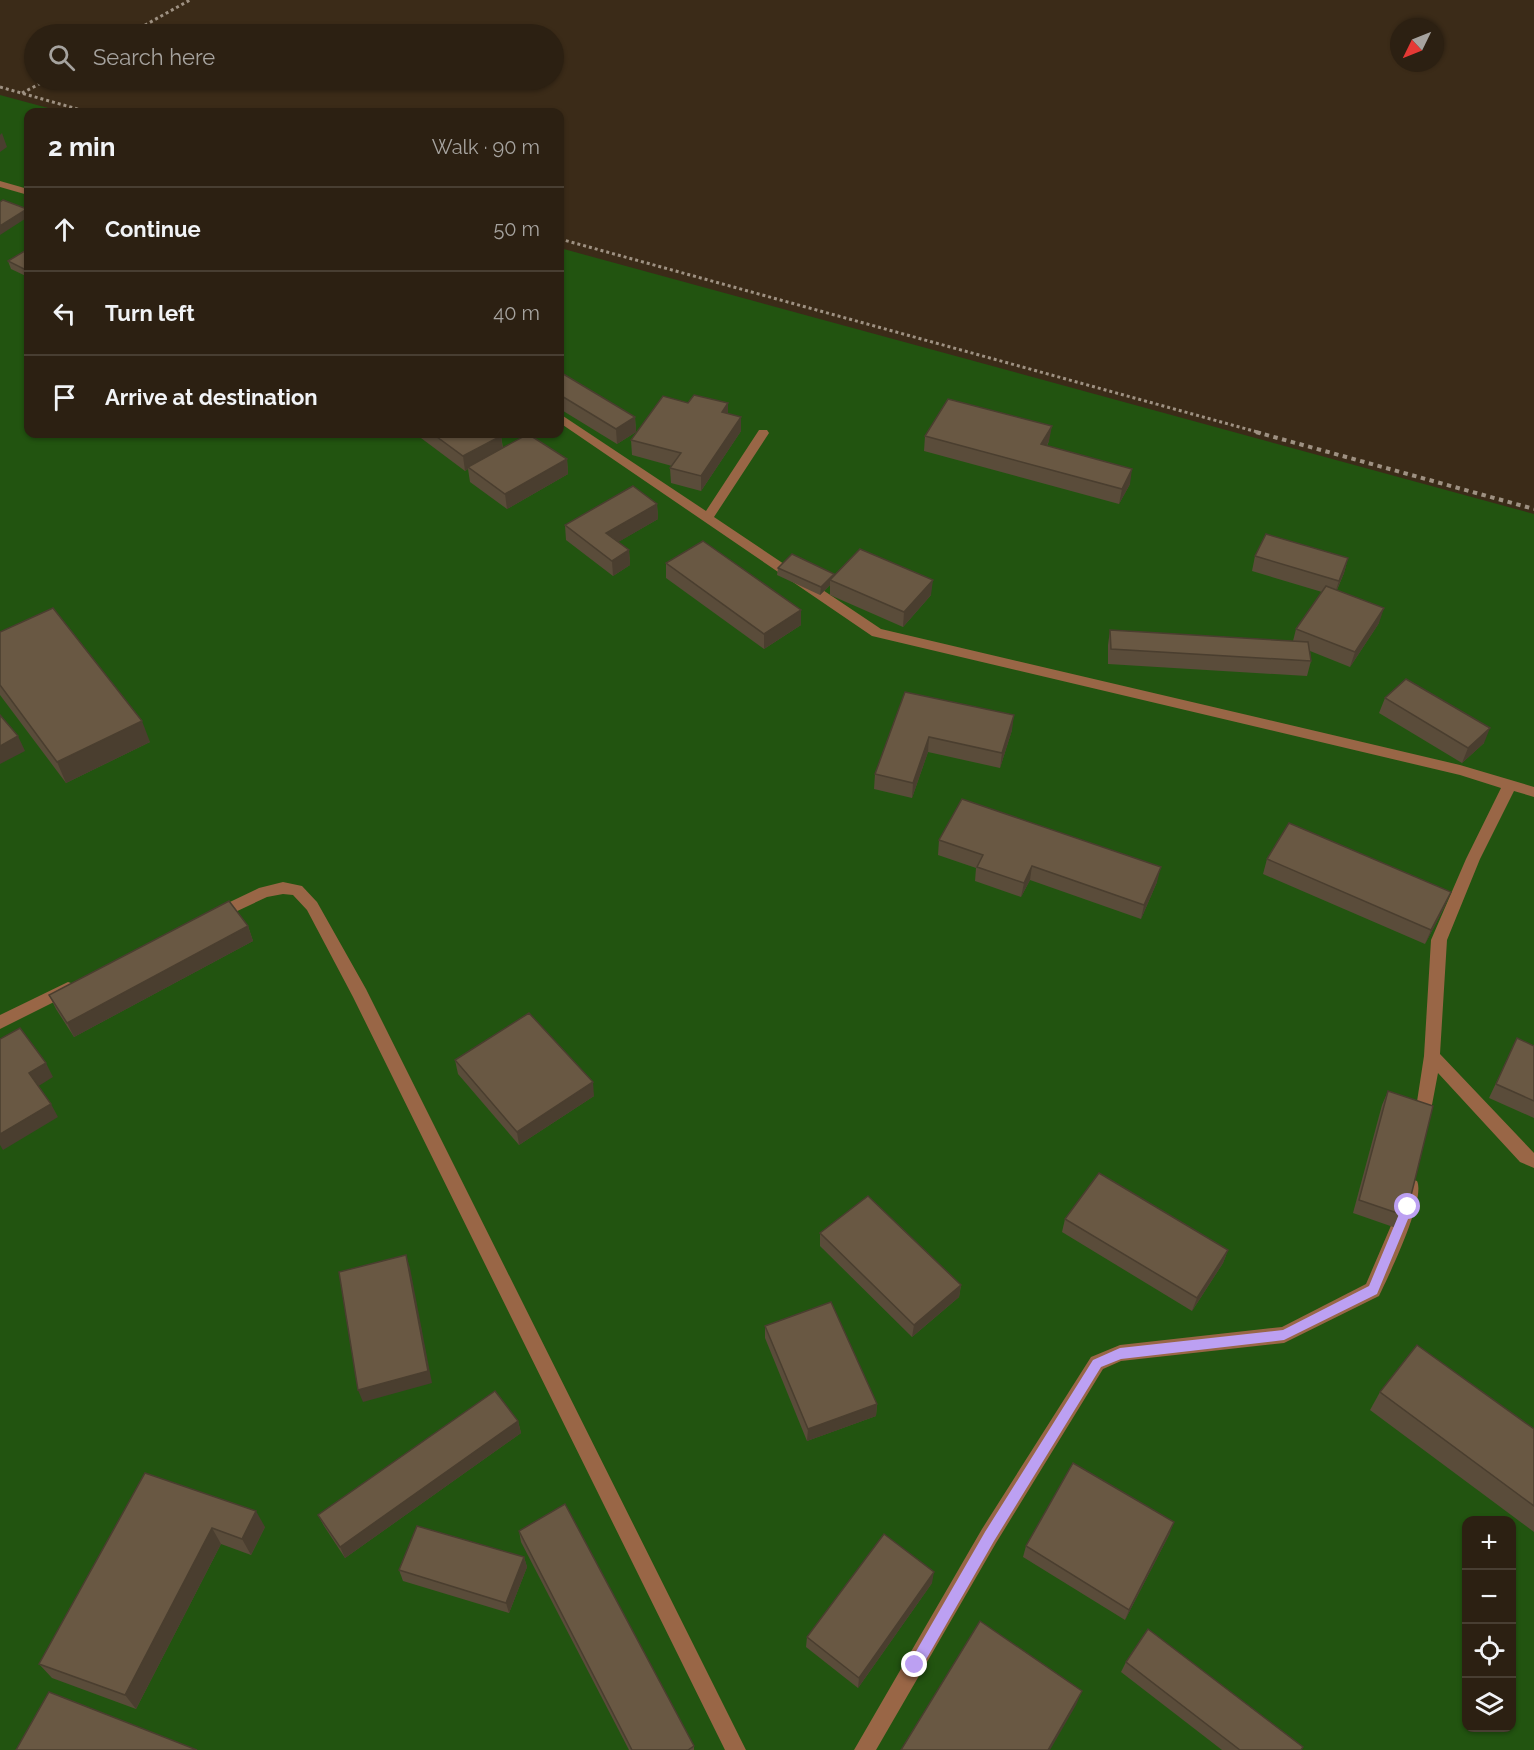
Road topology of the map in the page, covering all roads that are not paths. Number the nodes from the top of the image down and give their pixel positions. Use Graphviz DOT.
graph roads {
  1 [pos="0,184"];
  2 [pos="24,191"];
  3 [pos="564,421"];
  4 [pos="763,434"];
  5 [pos="708,518"];
  6 [pos="1510,785"];
  7 [pos="1534,792"];
  8 [pos="200,923"];
  9 [pos="84,980"];
  10 [pos="0,1022"];
  11 [pos="1432,1056"];
  12 [pos="1419,1137"];
  13 [pos="1534,1161"];
  14 [pos="1413,1172"];
  15 [pos="736,1750"];
  16 [pos="864,1750"];
  1 -- 2 [label="lane"];
  3 -- 5 [label="lane"];
  4 -- 5 [label="lane"];
  5 -- 6 [label="lane"];
  6 -- 7 [label="lane"];
  6 -- 11 [label="lane"];
  8 -- 15 [label="lane"];
  9 -- 10 [label="lane"];
  11 -- 12 [label="lane"];
  11 -- 13 [label="lane"];
  14 -- 16 [label="lane"];
}
